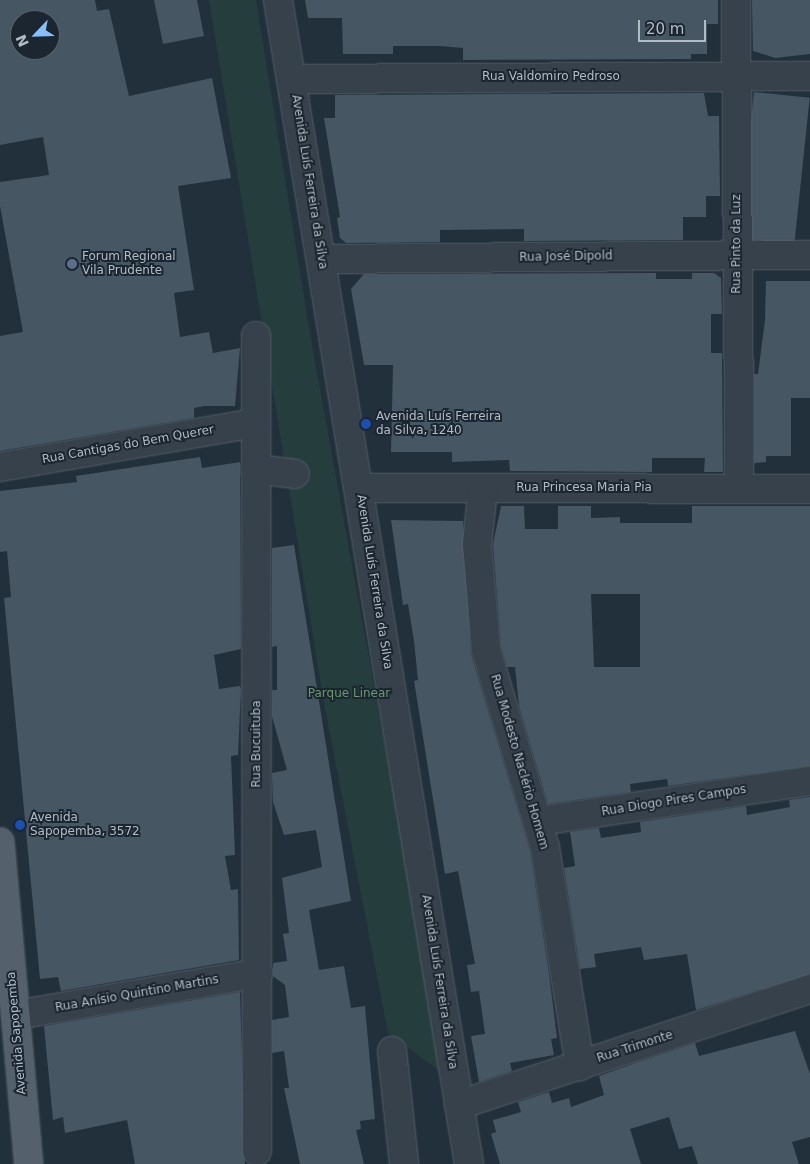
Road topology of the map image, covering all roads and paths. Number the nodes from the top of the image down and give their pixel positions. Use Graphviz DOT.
graph roads {
  1 [pos="278,0"];
  2 [pos="736,0"];
  3 [pos="736,76"];
  4 [pos="810,76"];
  5 [pos="291,79"];
  6 [pos="810,254"];
  7 [pos="737,255"];
  8 [pos="321,259"];
  9 [pos="256,336"];
  10 [pos="256,423"];
  11 [pos="0,466"];
  12 [pos="255,469"];
  13 [pos="295,474"];
  14 [pos="359,488"];
  15 [pos="483,488"];
  16 [pos="739,488"];
  17 [pos="810,488"];
  18 [pos="810,780"];
  19 [pos="539,821"];
  20 [pos="0,842"];
  21 [pos="258,973"];
  22 [pos="810,989"];
  23 [pos="16,1015"];
  24 [pos="392,1051"];
  25 [pos="580,1066"];
  26 [pos="459,1105"];
  27 [pos="257,1151"];
  28 [pos="29,1164"];
  29 [pos="404,1164"];
  30 [pos="469,1164"];
  1 -- 5 [label="street, Avenida Luís Ferreira da Silva"];
  2 -- 3 [label="street, Rua Pinto da Luz"];
  3 -- 4 [label="street, Rua Valdomiro Pedroso"];
  3 -- 5 [label="street, Rua Valdomiro Pedroso"];
  3 -- 7 [label="street, Rua Pinto da Luz"];
  5 -- 8 [label="street, Avenida Luís Ferreira da Silva"];
  6 -- 7 [label="street, Rua José Dipold"];
  7 -- 8 [label="street, Rua José Dipold"];
  7 -- 16 [label="street, Rua Pinto da Luz"];
  8 -- 14 [label="street, Avenida Luís Ferreira da Silva"];
  9 -- 10 [label="street, Rua Bucuituba"];
  10 -- 11 [label="street, Rua Cantigas do Bem Querer"];
  10 -- 12 [label="street, Rua Bucuituba"];
  12 -- 13 [label="street"];
  12 -- 21 [label="street, Rua Bucuituba"];
  14 -- 15 [label="street, Rua Princesa Maria Pia"];
  14 -- 26 [label="street, Avenida Luís Ferreira da Silva"];
  15 -- 16 [label="street, Rua Princesa Maria Pia"];
  15 -- 19 [label="street, Rua Modesto Naclério Homem"];
  16 -- 17 [label="street, Rua Princesa Maria Pia"];
  18 -- 19 [label="street, Rua Diogo Pires Campos"];
  19 -- 25 [label="street, Rua Modesto Naclério Homem"];
  20 -- 23 [label="main road, Avenida Sapopemba"];
  21 -- 23 [label="street, Rua Anísio Quintino Martins"];
  21 -- 27 [label="street, Rua Bucuituba"];
  22 -- 25 [label="street, Rua Trimonte"];
  23 -- 28 [label="main road, Avenida Sapopemba"];
  24 -- 29 [label="street"];
  25 -- 26 [label="street, Rua Trimonte"];
  26 -- 30 [label="street, Avenida Luís Ferreira da Silva"];
}
